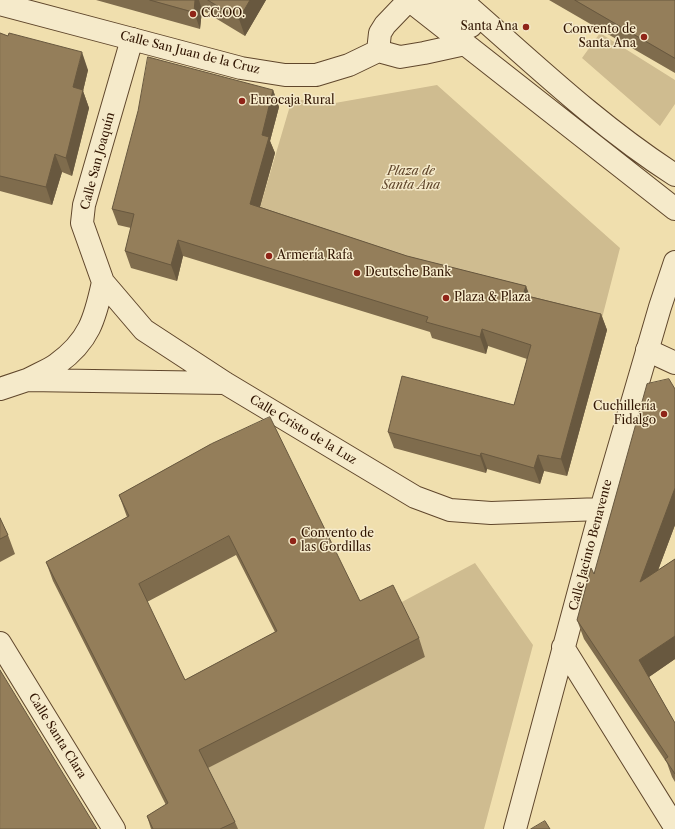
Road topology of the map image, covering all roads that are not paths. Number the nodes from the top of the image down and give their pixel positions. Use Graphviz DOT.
graph roads {
  1 [pos="409,0"];
  2 [pos="426,0"];
  3 [pos="460,0"];
  4 [pos="0,4"];
  5 [pos="132,40"];
  6 [pos="465,44"];
  7 [pos="378,50"];
  8 [pos="593,115"];
  9 [pos="646,156"];
  10 [pos="675,175"];
  11 [pos="675,197"];
  12 [pos="675,209"];
  13 [pos="675,262"];
  14 [pos="104,282"];
  15 [pos="647,350"];
  16 [pos="675,363"];
  17 [pos="27,380"];
  18 [pos="225,383"];
  19 [pos="0,389"];
  20 [pos="601,509"];
  21 [pos="0,643"];
  22 [pos="563,647"];
  23 [pos="675,827"];
  24 [pos="114,829"];
  25 [pos="515,829"];
  1 -- 6 [label="street"];
  1 -- 7 [label="street"];
  2 -- 8 [label="street"];
  3 -- 8 [label="street"];
  4 -- 5 [label="street, Calle San Juan de la Cruz"];
  5 -- 7 [label="street, Calle San Juan de la Cruz"];
  5 -- 14 [label="street, Calle San Joaquín"];
  6 -- 7 [label="street"];
  6 -- 12 [label="street"];
  8 -- 9 [label="street"];
  9 -- 10 [label="street"];
  9 -- 11 [label="street"];
  13 -- 15 [label="street, Calle Jacinto Benavente"];
  14 -- 17 [label="street"];
  14 -- 18 [label="street, Calle San Joaquín"];
  15 -- 16 [label="street"];
  15 -- 20 [label="street, Calle Jacinto Benavente"];
  17 -- 18 [label="street"];
  17 -- 19 [label="street"];
  18 -- 20 [label="street, Calle Cristo de la Luz"];
  20 -- 22 [label="street, Calle Jacinto Benavente"];
  21 -- 24 [label="street, Calle Santa Clara"];
  22 -- 23 [label="street"];
  22 -- 25 [label="street, Calle Jacinto Benavente"];
}
